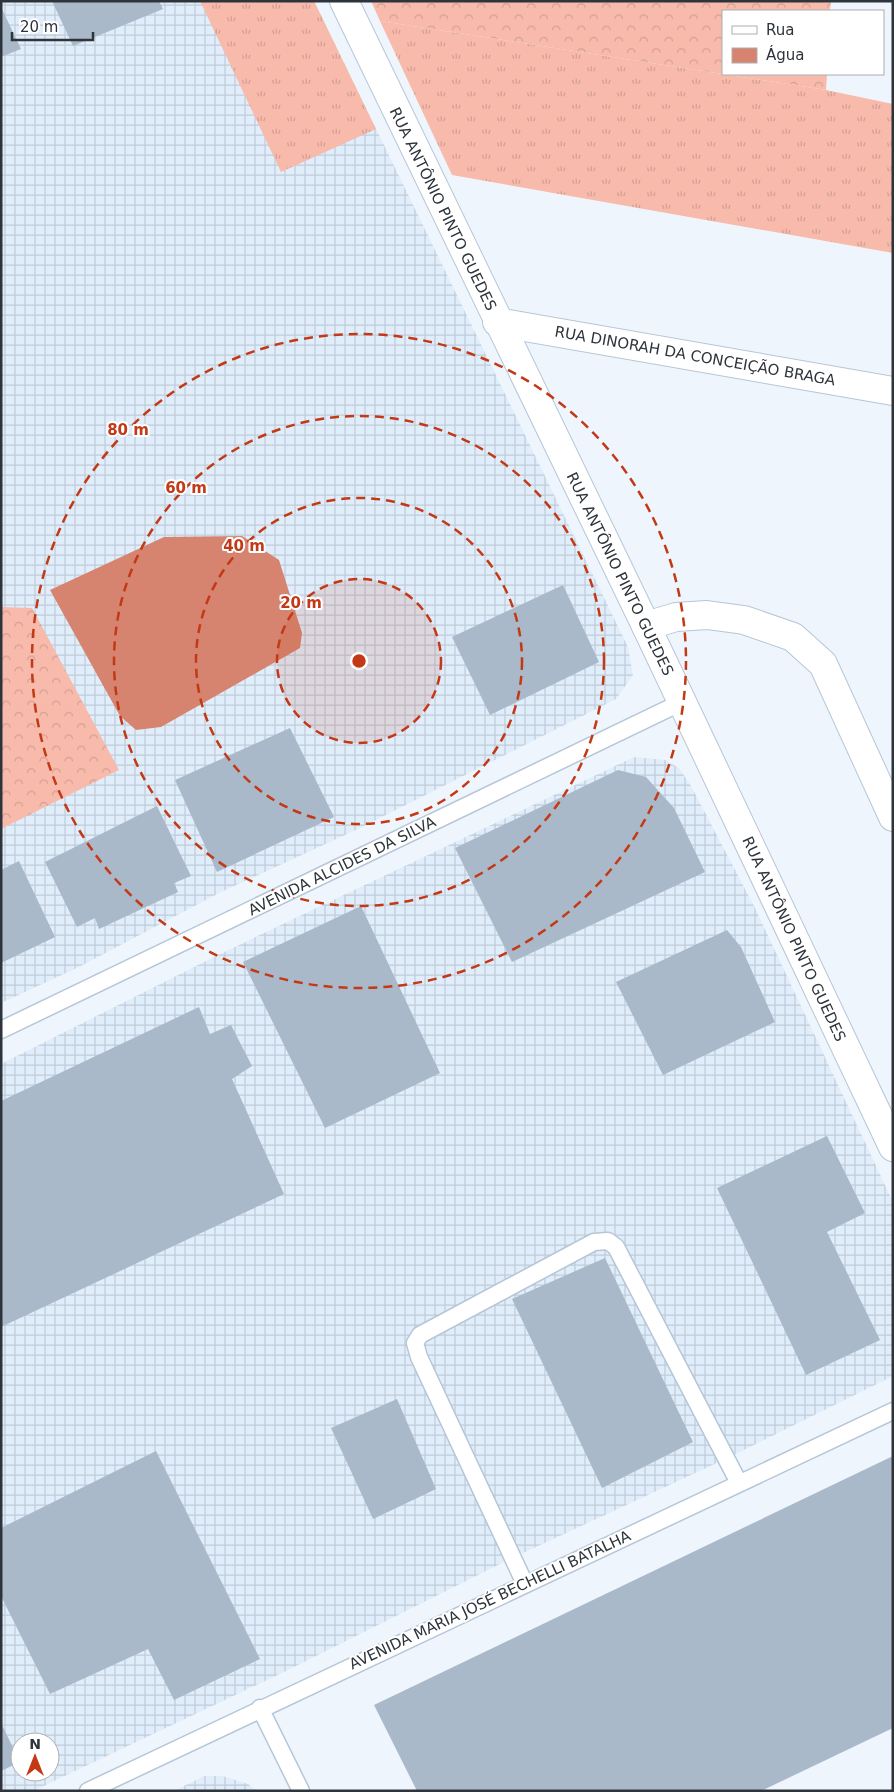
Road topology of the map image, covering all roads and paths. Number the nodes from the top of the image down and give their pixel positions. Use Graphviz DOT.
graph roads {
  1 [pos="344,1"];
  2 [pos="497,322"];
  3 [pos="893,391"];
  4 [pos="646,626"];
  5 [pos="682,702"];
  6 [pos="893,817"];
  7 [pos="1,1030"];
  8 [pos="893,1148"];
  9 [pos="893,1411"];
  10 [pos="739,1483"];
  11 [pos="524,1584"];
  12 [pos="260,1708"];
  13 [pos="88,1791"];
  14 [pos="301,1791"];
  1 -- 2 [label="street, RUA ANTÔNIO PINTO GUEDES"];
  2 -- 3 [label="street, RUA DINORAH DA CONCEIÇÃO BRAGA"];
  2 -- 4 [label="street, RUA ANTÔNIO PINTO GUEDES"];
  4 -- 5 [label="street, RUA ANTÔNIO PINTO GUEDES"];
  4 -- 6 [label="street"];
  5 -- 7 [label="lane, AVENIDA ALCIDES DA SILVA"];
  5 -- 8 [label="street, RUA ANTÔNIO PINTO GUEDES"];
  9 -- 10 [label="lane, AVENIDA MARIA JOSÉ BECHELLI BATALHA"];
  10 -- 11 [label="lane, AVENIDA MARIA JOSÉ BECHELLI BATALHA"];
  10 -- 11 [label="lane"];
  11 -- 12 [label="lane, AVENIDA MARIA JOSÉ BECHELLI BATALHA"];
  12 -- 13 [label="lane, AVENIDA MARIA JOSÉ BECHELLI BATALHA"];
  12 -- 14 [label="lane"];
}
